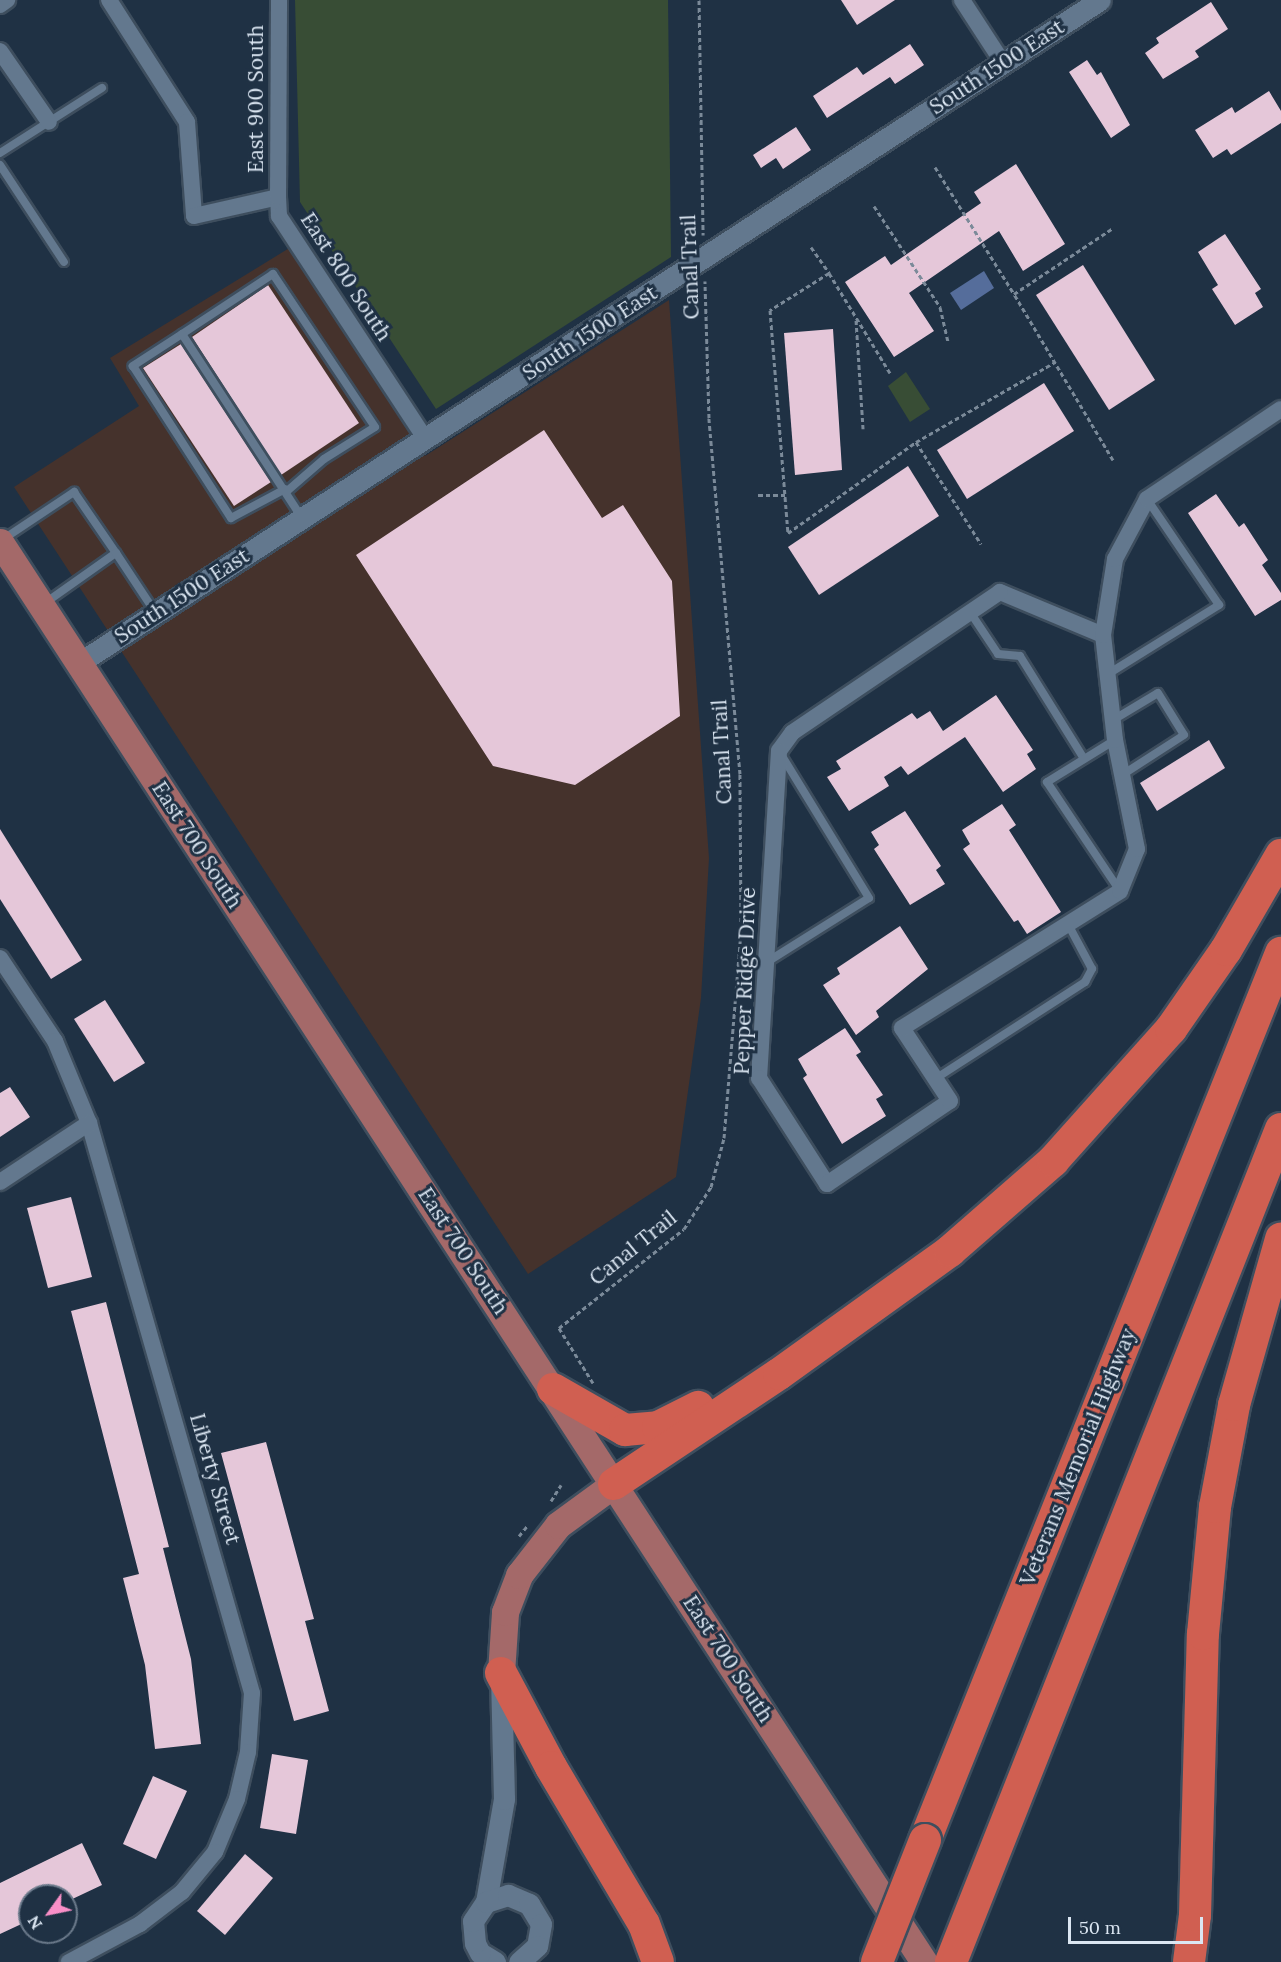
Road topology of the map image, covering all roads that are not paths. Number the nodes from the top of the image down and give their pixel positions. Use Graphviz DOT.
graph roads {
  1 [pos="7,0"];
  2 [pos="110,0"];
  3 [pos="279,0"];
  4 [pos="962,0"];
  5 [pos="1100,0"];
  6 [pos="0,5"];
  7 [pos="0,51"];
  8 [pos="1003,63"];
  9 [pos="102,88"];
  10 [pos="49,122"];
  11 [pos="0,153"];
  12 [pos="0,165"];
  13 [pos="278,197"];
  14 [pos="64,261"];
  15 [pos="182,334"];
  16 [pos="1281,409"];
  17 [pos="426,440"];
  18 [pos="286,491"];
  19 [pos="1147,499"];
  20 [pos="302,519"];
  21 [pos="0,542"];
  22 [pos="116,553"];
  23 [pos="42,604"];
  24 [pos="970,612"];
  25 [pos="156,613"];
  26 [pos="1103,635"];
  27 [pos="79,663"];
  28 [pos="1108,674"];
  29 [pos="1113,720"];
  30 [pos="1115,740"];
  31 [pos="779,751"];
  32 [pos="1084,759"];
  33 [pos="1122,776"];
  34 [pos="1281,855"];
  35 [pos="1120,891"];
  36 [pos="1068,924"];
  37 [pos="1281,953"];
  38 [pos="0,958"];
  39 [pos="766,962"];
  40 [pos="935,1079"];
  41 [pos="90,1123"];
  42 [pos="1281,1129"];
  43 [pos="0,1182"];
  44 [pos="1281,1239"];
  45 [pos="837,1329"];
  46 [pos="553,1389"];
  47 [pos="614,1484"];
  48 [pos="501,1673"];
  49 [pos="486,1902"];
  50 [pos="533,1954"];
  51 [pos="487,1959"];
  52 [pos="69,1962"];
  53 [pos="519,1962"];
  54 [pos="658,1962"];
  55 [pos="877,1962"];
  56 [pos="924,1962"];
  57 [pos="951,1962"];
  58 [pos="1189,1962"];
  1 -- 6 [label="street"];
  2 -- 13 [label="street, East 800 South"];
  3 -- 13 [label="street, East 900 South"];
  4 -- 8 [label="street"];
  5 -- 8 [label="street, South 1500 East"];
  7 -- 10 [label="street"];
  8 -- 17 [label="street, South 1500 East"];
  9 -- 10 [label="lane"];
  10 -- 11 [label="lane"];
  12 -- 14 [label="lane"];
  13 -- 17 [label="street, East 800 South"];
  15 -- 18 [label="lane"];
  15 -- 18 [label="lane"];
  15 -- 18 [label="lane"];
  16 -- 19 [label="street"];
  17 -- 20 [label="street, South 1500 East"];
  18 -- 20 [label="lane"];
  19 -- 26 [label="street"];
  19 -- 28 [label="lane"];
  20 -- 25 [label="street, South 1500 East"];
  21 -- 22 [label="lane"];
  21 -- 23 [label="main road, East 700 South"];
  22 -- 23 [label="lane"];
  22 -- 25 [label="lane"];
  23 -- 27 [label="main road, East 700 South"];
  24 -- 26 [label="street"];
  24 -- 31 [label="street"];
  24 -- 32 [label="lane"];
  25 -- 27 [label="street, South 1500 East"];
  26 -- 28 [label="street"];
  27 -- 46 [label="main road, East 700 South"];
  28 -- 29 [label="street"];
  29 -- 30 [label="street"];
  29 -- 33 [label="lane"];
  30 -- 32 [label="lane"];
  30 -- 33 [label="street"];
  31 -- 39 [label="street, Pepper Ridge Drive"];
  31 -- 39 [label="lane"];
  32 -- 35 [label="lane"];
  33 -- 35 [label="street"];
  34 -- 45 [label="highway"];
  35 -- 36 [label="street, Pepper Ridge Drive"];
  36 -- 40 [label="lane"];
  36 -- 40 [label="street, Pepper Ridge Drive"];
  37 -- 55 [label="highway, Veterans Memorial Highway, bridge"];
  38 -- 41 [label="street, Liberty Street"];
  39 -- 40 [label="street, Pepper Ridge Drive"];
  41 -- 43 [label="street"];
  41 -- 52 [label="street, Liberty Street"];
  42 -- 57 [label="highway"];
  44 -- 58 [label="highway"];
  45 -- 46 [label="highway"];
  45 -- 47 [label="highway"];
  46 -- 47 [label="main road, East 700 South"];
  47 -- 48 [label="main road"];
  47 -- 56 [label="main road, East 700 South"];
  48 -- 49 [label="street"];
  48 -- 54 [label="highway"];
  49 -- 50 [label="street"];
  49 -- 51 [label="street"];
  50 -- 53 [label="street"];
}
